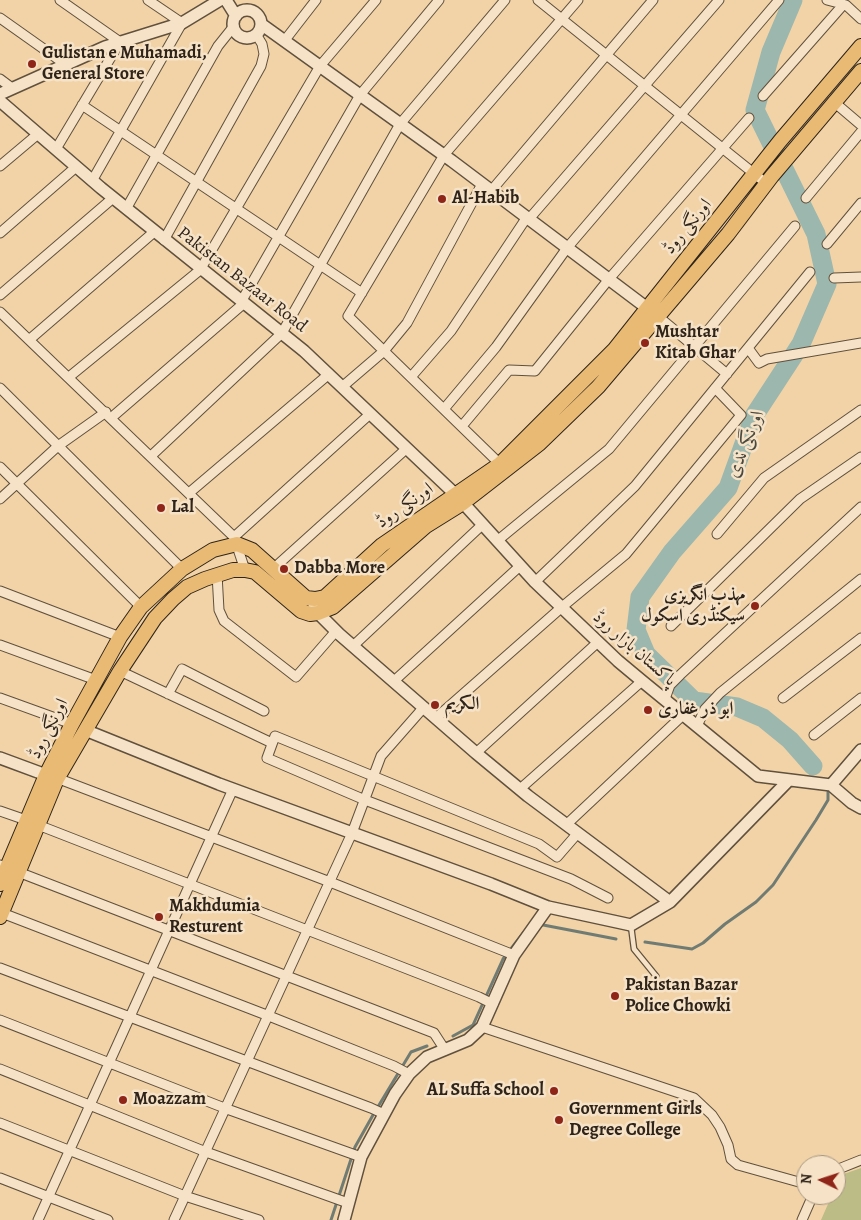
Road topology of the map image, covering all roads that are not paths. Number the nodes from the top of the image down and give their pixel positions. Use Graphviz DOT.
graph roads {
  1 [pos="60,0"];
  2 [pos="148,0"];
  3 [pos="220,0"];
  4 [pos="226,0"];
  5 [pos="316,0"];
  6 [pos="376,0"];
  7 [pos="439,0"];
  8 [pos="505,0"];
  9 [pos="538,0"];
  10 [pos="578,0"];
  11 [pos="653,0"];
  12 [pos="719,0"];
  13 [pos="779,0"];
  14 [pos="827,0"];
  15 [pos="846,3"];
  16 [pos="0,18"];
  17 [pos="562,18"];
  18 [pos="861,19"];
  19 [pos="235,21"];
  20 [pos="182,23"];
  21 [pos="259,29"];
  22 [pos="285,40"];
  23 [pos="120,42"];
  24 [pos="861,46"];
  25 [pos="607,54"];
  26 [pos="65,64"];
  27 [pos="320,66"];
  28 [pos="861,71"];
  29 [pos="0,80"];
  30 [pos="646,85"];
  31 [pos="12,88"];
  32 [pos="0,94"];
  33 [pos="360,95"];
  34 [pos="763,96"];
  35 [pos="0,101"];
  36 [pos="834,102"];
  37 [pos="82,105"];
  38 [pos="682,114"];
  39 [pos="749,118"];
  40 [pos="400,124"];
  41 [pos="861,126"];
  42 [pos="121,130"];
  43 [pos="861,132"];
  44 [pos="38,134"];
  45 [pos="723,148"];
  46 [pos="56,149"];
  47 [pos="157,155"];
  48 [pos="444,156"];
  49 [pos="0,166"];
  50 [pos="76,167"];
  51 [pos="754,173"];
  52 [pos="770,180"];
  53 [pos="92,181"];
  54 [pos="196,182"];
  55 [pos="486,187"];
  56 [pos="113,198"];
  57 [pos="806,198"];
  58 [pos="861,203"];
  59 [pos="236,208"];
  60 [pos="126,209"];
  61 [pos="528,218"];
  62 [pos="795,226"];
  63 [pos="154,232"];
  64 [pos="0,233"];
  65 [pos="278,237"];
  66 [pos="164,240"];
  67 [pos="827,244"];
  68 [pos="567,248"];
  69 [pos="320,265"];
  70 [pos="200,270"];
  71 [pos="810,272"];
  72 [pos="861,277"];
  73 [pos="834,278"];
  74 [pos="609,279"];
  75 [pos="362,293"];
  76 [pos="0,295"];
  77 [pos="242,303"];
  78 [pos="0,312"];
  79 [pos="653,312"];
  80 [pos="4,322"];
  81 [pos="282,333"];
  82 [pos="29,340"];
  83 [pos="861,343"];
  84 [pos="694,347"];
  85 [pos="748,348"];
  86 [pos="384,351"];
  87 [pos="329,374"];
  88 [pos="726,374"];
  89 [pos="69,377"];
  90 [pos="411,377"];
  91 [pos="342,387"];
  92 [pos="0,388"];
  93 [pos="715,388"];
  94 [pos="444,409"];
  95 [pos="861,410"];
  96 [pos="370,414"];
  97 [pos="109,415"];
  98 [pos="462,426"];
  99 [pos="58,446"];
  100 [pos="406,449"];
  101 [pos="151,456"];
  102 [pos="861,457"];
  103 [pos="500,464"];
  104 [pos="0,467"];
  105 [pos="17,484"];
  106 [pos="188,493"];
  107 [pos="0,499"];
  108 [pos="459,499"];
  109 [pos="861,507"];
  110 [pos="482,525"];
  111 [pos="717,534"];
  112 [pos="235,541"];
  113 [pos="497,541"];
  114 [pos="520,566"];
  115 [pos="274,568"];
  116 [pos="182,569"];
  117 [pos="245,570"];
  118 [pos="216,574"];
  119 [pos="861,579"];
  120 [pos="535,582"];
  121 [pos="0,591"];
  122 [pos="311,598"];
  123 [pos="142,606"];
  124 [pos="562,607"];
  125 [pos="318,614"];
  126 [pos="671,626"];
  127 [pos="336,631"];
  128 [pos="120,636"];
  129 [pos="861,638"];
  130 [pos="598,642"];
  131 [pos="0,645"];
  132 [pos="353,646"];
  133 [pos="120,671"];
  134 [pos="96,680"];
  135 [pos="394,681"];
  136 [pos="642,681"];
  137 [pos="168,694"];
  138 [pos="0,698"];
  139 [pos="783,698"];
  140 [pos="861,698"];
  141 [pos="665,700"];
  142 [pos="424,707"];
  143 [pos="264,711"];
  144 [pos="684,715"];
  145 [pos="436,718"];
  146 [pos="72,724"];
  147 [pos="696,726"];
  148 [pos="85,730"];
  149 [pos="814,735"];
  150 [pos="272,743"];
  151 [pos="861,750"];
  152 [pos="476,753"];
  153 [pos="0,758"];
  154 [pos="52,777"];
  155 [pos="373,777"];
  156 [pos="789,780"];
  157 [pos="831,785"];
  158 [pos="233,789"];
  159 [pos="520,790"];
  160 [pos="364,800"];
  161 [pos="861,808"];
  162 [pos="0,811"];
  163 [pos="32,823"];
  164 [pos="566,825"];
  165 [pos="352,833"];
  166 [pos="577,834"];
  167 [pos="210,837"];
  168 [pos="9,868"];
  169 [pos="330,882"];
  170 [pos="0,884"];
  171 [pos="189,884"];
  172 [pos="608,898"];
  173 [pos="670,902"];
  174 [pos="548,907"];
  175 [pos="1,915"];
  176 [pos="631,925"];
  177 [pos="168,930"];
  178 [pos="308,930"];
  179 [pos="512,954"];
  180 [pos="0,968"];
  181 [pos="150,970"];
  182 [pos="286,976"];
  183 [pos="656,976"];
  184 [pos="486,1001"];
  185 [pos="269,1016"];
  186 [pos="128,1017"];
  187 [pos="0,1020"];
  188 [pos="482,1027"];
  189 [pos="445,1050"];
  190 [pos="107,1062"];
  191 [pos="248,1062"];
  192 [pos="0,1069"];
  193 [pos="406,1072"];
  194 [pos="89,1103"];
  195 [pos="227,1109"];
  196 [pos="378,1111"];
  197 [pos="0,1123"];
  198 [pos="69,1148"];
  199 [pos="206,1152"];
  200 [pos="359,1156"];
  201 [pos="861,1160"];
  202 [pos="846,1166"];
  203 [pos="0,1178"];
  204 [pos="796,1181"];
  205 [pos="48,1196"];
  206 [pos="186,1196"];
  207 [pos="341,1200"];
  208 [pos="808,1205"];
  209 [pos="38,1220"];
  210 [pos="108,1220"];
  211 [pos="174,1220"];
  212 [pos="259,1220"];
  213 [pos="344,1220"];
  214 [pos="802,1220"];
  1 -- 23 [label="street"];
  2 -- 20 [label="street"];
  3 -- 20 [label="street"];
  4 -- 19 [label="street"];
  5 -- 22 [label="street"];
  6 -- 27 [label="street"];
  7 -- 33 [label="street"];
  8 -- 40 [label="street"];
  9 -- 17 [label="street"];
  10 -- 17 [label="street"];
  11 -- 25 [label="street"];
  12 -- 30 [label="street"];
  13 -- 38 [label="street"];
  14 -- 15 [label="street"];
  15 -- 18 [label="street"];
  15 -- 34 [label="street"];
  16 -- 26 [label="street"];
  17 -- 25 [label="street"];
  17 -- 48 [label="street"];
  19 -- 21 [label="street"];
  19 -- 21 [label="street"];
  19 -- 47 [label="street"];
  20 -- 23 [label="street"];
  20 -- 42 [label="street"];
  21 -- 22 [label="street"];
  21 -- 54 [label="street"];
  22 -- 27 [label="street"];
  23 -- 26 [label="street"];
  23 -- 37 [label="street"];
  24 -- 51 [label="main road, اورنگی روڈ"];
  25 -- 30 [label="street"];
  25 -- 55 [label="street"];
  26 -- 31 [label="street"];
  27 -- 33 [label="street"];
  27 -- 59 [label="street"];
  28 -- 36 [label="main road, اورنگی روڈ"];
  29 -- 31 [label="street"];
  30 -- 38 [label="street"];
  30 -- 61 [label="street"];
  31 -- 32 [label="street"];
  33 -- 40 [label="street"];
  33 -- 65 [label="street"];
  35 -- 44 [label="street, Pakistan Bazaar Road"];
  36 -- 41 [label="street"];
  36 -- 52 [label="main road, اورنگی روڈ"];
  37 -- 42 [label="street"];
  37 -- 46 [label="street"];
  38 -- 45 [label="street"];
  38 -- 68 [label="street"];
  39 -- 45 [label="street"];
  40 -- 48 [label="street"];
  40 -- 69 [label="street"];
  42 -- 47 [label="street"];
  42 -- 53 [label="street"];
  43 -- 57 [label="street"];
  44 -- 46 [label="street, Pakistan Bazaar Road"];
  44 -- 49 [label="street"];
  45 -- 51 [label="street"];
  45 -- 74 [label="street"];
  46 -- 50 [label="street, Pakistan Bazaar Road"];
  47 -- 54 [label="street"];
  47 -- 60 [label="street"];
  48 -- 55 [label="street"];
  48 -- 75 [label="street"];
  50 -- 53 [label="street, Pakistan Bazaar Road"];
  50 -- 64 [label="street"];
  51 -- 52 [label="street"];
  51 -- 79 [label="main road, اورنگی روڈ"];
  52 -- 79 [label="main road, اورنگی روڈ"];
  53 -- 56 [label="street, Pakistan Bazaar Road"];
  54 -- 59 [label="street"];
  54 -- 66 [label="street"];
  55 -- 61 [label="street"];
  55 -- 86 [label="street"];
  56 -- 60 [label="street, Pakistan Bazaar Road"];
  56 -- 76 [label="street"];
  58 -- 67 [label="street"];
  59 -- 65 [label="street"];
  59 -- 70 [label="street"];
  60 -- 63 [label="street, Pakistan Bazaar Road"];
  61 -- 68 [label="street"];
  61 -- 90 [label="street"];
  62 -- 84 [label="street"];
  63 -- 66 [label="street, Pakistan Bazaar Road"];
  63 -- 82 [label="street"];
  65 -- 69 [label="street"];
  65 -- 77 [label="street"];
  66 -- 70 [label="street, Pakistan Bazaar Road"];
  68 -- 74 [label="street"];
  68 -- 94 [label="street"];
  69 -- 75 [label="street"];
  69 -- 81 [label="street"];
  70 -- 77 [label="street, Pakistan Bazaar Road"];
  70 -- 89 [label="street"];
  71 -- 85 [label="street"];
  72 -- 73 [label="street"];
  74 -- 79 [label="street"];
  74 -- 98 [label="street"];
  75 -- 86 [label="street"];
  77 -- 81 [label="street, Pakistan Bazaar Road"];
  77 -- 97 [label="street"];
  78 -- 80 [label="street"];
  79 -- 84 [label="street"];
  79 -- 103 [label="main road, اورنگی روڈ"];
  79 -- 108 [label="main road, اورنگی روڈ"];
  80 -- 82 [label="street"];
  81 -- 87 [label="street, Pakistan Bazaar Road"];
  81 -- 101 [label="street"];
  82 -- 89 [label="street"];
  83 -- 85 [label="street"];
  84 -- 88 [label="street"];
  84 -- 113 [label="street"];
  85 -- 88 [label="street"];
  86 -- 90 [label="street"];
  86 -- 91 [label="street"];
  87 -- 91 [label="street, Pakistan Bazaar Road"];
  87 -- 106 [label="street"];
  88 -- 93 [label="street"];
  89 -- 97 [label="street"];
  90 -- 94 [label="street"];
  91 -- 96 [label="street, Pakistan Bazaar Road"];
  92 -- 99 [label="street"];
  93 -- 120 [label="street"];
  93 -- 124 [label="street"];
  94 -- 98 [label="street"];
  95 -- 111 [label="street"];
  96 -- 100 [label="street, Pakistan Bazaar Road"];
  96 -- 112 [label="street"];
  97 -- 99 [label="street"];
  97 -- 101 [label="street"];
  98 -- 103 [label="street"];
  99 -- 105 [label="street"];
  99 -- 116 [label="street"];
  100 -- 108 [label="street, Pakistan Bazaar Road"];
  100 -- 115 [label="street"];
  101 -- 106 [label="street"];
  102 -- 126 [label="street"];
  103 -- 108 [label="main road, اورنگی روڈ"];
  104 -- 105 [label="street"];
  105 -- 107 [label="street"];
  105 -- 123 [label="street"];
  106 -- 112 [label="street"];
  108 -- 110 [label="street, پاکستان بازار روڈ"];
  108 -- 122 [label="main road, اورنگی روڈ"];
  108 -- 125 [label="main road, اورنگی روڈ"];
  109 -- 141 [label="street"];
  110 -- 113 [label="street, پاکستان بازار روڈ"];
  110 -- 132 [label="street"];
  112 -- 115 [label="main road"];
  112 -- 116 [label="main road, اورنگی روڈ"];
  112 -- 117 [label="street"];
  113 -- 114 [label="street, پاکستان بازار روڈ"];
  114 -- 120 [label="street, پاکستان بازار روڈ"];
  114 -- 135 [label="street"];
  115 -- 122 [label="main road"];
  116 -- 123 [label="main road, اورنگی روڈ"];
  117 -- 118 [label="main road, اورنگی روڈ"];
  117 -- 125 [label="main road"];
  118 -- 127 [label="street"];
  118 -- 133 [label="main road, اورنگی روڈ"];
  119 -- 147 [label="street"];
  120 -- 124 [label="street, پاکستان بازار روڈ"];
  121 -- 128 [label="street"];
  122 -- 125 [label="street"];
  123 -- 128 [label="main road, اورنگی روڈ"];
  124 -- 130 [label="street, پاکستان بازار روڈ"];
  124 -- 145 [label="street"];
  125 -- 127 [label="street"];
  127 -- 132 [label="street"];
  128 -- 134 [label="main road, اورنگی روڈ"];
  129 -- 139 [label="street"];
  130 -- 136 [label="street, پاکستان بازار روڈ"];
  130 -- 152 [label="street"];
  131 -- 134 [label="street"];
  132 -- 135 [label="street"];
  133 -- 137 [label="street"];
  133 -- 148 [label="main road, اورنگی روڈ"];
  134 -- 146 [label="main road, اورنگی روڈ"];
  135 -- 142 [label="street"];
  136 -- 141 [label="street, پاکستان بازار روڈ"];
  136 -- 159 [label="street"];
  137 -- 143 [label="street"];
  137 -- 150 [label="street"];
  138 -- 146 [label="street"];
  140 -- 149 [label="street"];
  141 -- 144 [label="street, پاکستان بازار روڈ"];
  142 -- 145 [label="street"];
  142 -- 155 [label="street"];
  144 -- 147 [label="street, پاکستان بازار روڈ"];
  144 -- 164 [label="street"];
  145 -- 152 [label="street"];
  146 -- 154 [label="main road, اورنگی روڈ"];
  147 -- 156 [label="street, پاکستان بازار روڈ"];
  148 -- 154 [label="main road, اورنگی روڈ"];
  148 -- 158 [label="street"];
  150 -- 155 [label="street"];
  150 -- 160 [label="street"];
  151 -- 157 [label="street"];
  152 -- 159 [label="street"];
  153 -- 154 [label="street"];
  154 -- 163 [label="main road, اورنگی روڈ"];
  154 -- 167 [label="street"];
  155 -- 160 [label="street"];
  155 -- 166 [label="street"];
  156 -- 157 [label="street, پاکستان بازار روڈ"];
  156 -- 173 [label="street"];
  157 -- 161 [label="street"];
  158 -- 165 [label="street"];
  158 -- 167 [label="street"];
  159 -- 164 [label="street"];
  160 -- 165 [label="street"];
  160 -- 172 [label="street"];
  162 -- 163 [label="street"];
  163 -- 168 [label="main road, اورنگی روڈ"];
  163 -- 171 [label="street"];
  164 -- 166 [label="street"];
  165 -- 169 [label="street"];
  165 -- 174 [label="street"];
  166 -- 173 [label="street"];
  167 -- 169 [label="street"];
  167 -- 171 [label="street"];
  168 -- 170 [label="main road, اورنگی روڈ"];
  168 -- 175 [label="main road, اورنگی روڈ"];
  168 -- 177 [label="street"];
  169 -- 178 [label="street"];
  169 -- 179 [label="street"];
  171 -- 177 [label="street"];
  171 -- 178 [label="street"];
  173 -- 176 [label="street"];
  174 -- 176 [label="street"];
  174 -- 179 [label="street"];
  175 -- 181 [label="street"];
  176 -- 183 [label="lane"];
  177 -- 181 [label="street"];
  177 -- 182 [label="street"];
  178 -- 182 [label="street"];
  178 -- 184 [label="street"];
  179 -- 184 [label="street"];
  180 -- 186 [label="street"];
  181 -- 185 [label="street"];
  181 -- 186 [label="street"];
  182 -- 185 [label="street"];
  182 -- 189 [label="street"];
  184 -- 188 [label="street"];
  185 -- 191 [label="street"];
  185 -- 193 [label="street"];
  186 -- 190 [label="street"];
  186 -- 191 [label="street"];
  187 -- 190 [label="street"];
  188 -- 189 [label="street"];
  188 -- 204 [label="street"];
  189 -- 193 [label="street"];
  190 -- 194 [label="street"];
  190 -- 195 [label="street"];
  191 -- 195 [label="street"];
  191 -- 196 [label="street"];
  192 -- 194 [label="street"];
  193 -- 196 [label="street"];
  194 -- 198 [label="street"];
  194 -- 199 [label="street"];
  195 -- 199 [label="street"];
  195 -- 200 [label="street"];
  196 -- 200 [label="street"];
  197 -- 198 [label="street"];
  198 -- 205 [label="street"];
  198 -- 206 [label="street"];
  199 -- 206 [label="street"];
  199 -- 207 [label="street"];
  200 -- 207 [label="street"];
  201 -- 202 [label="street"];
  203 -- 205 [label="street"];
  205 -- 209 [label="street"];
  205 -- 210 [label="street"];
  206 -- 211 [label="street"];
  206 -- 212 [label="street"];
  207 -- 213 [label="street"];
  208 -- 214 [label="street"];
}
